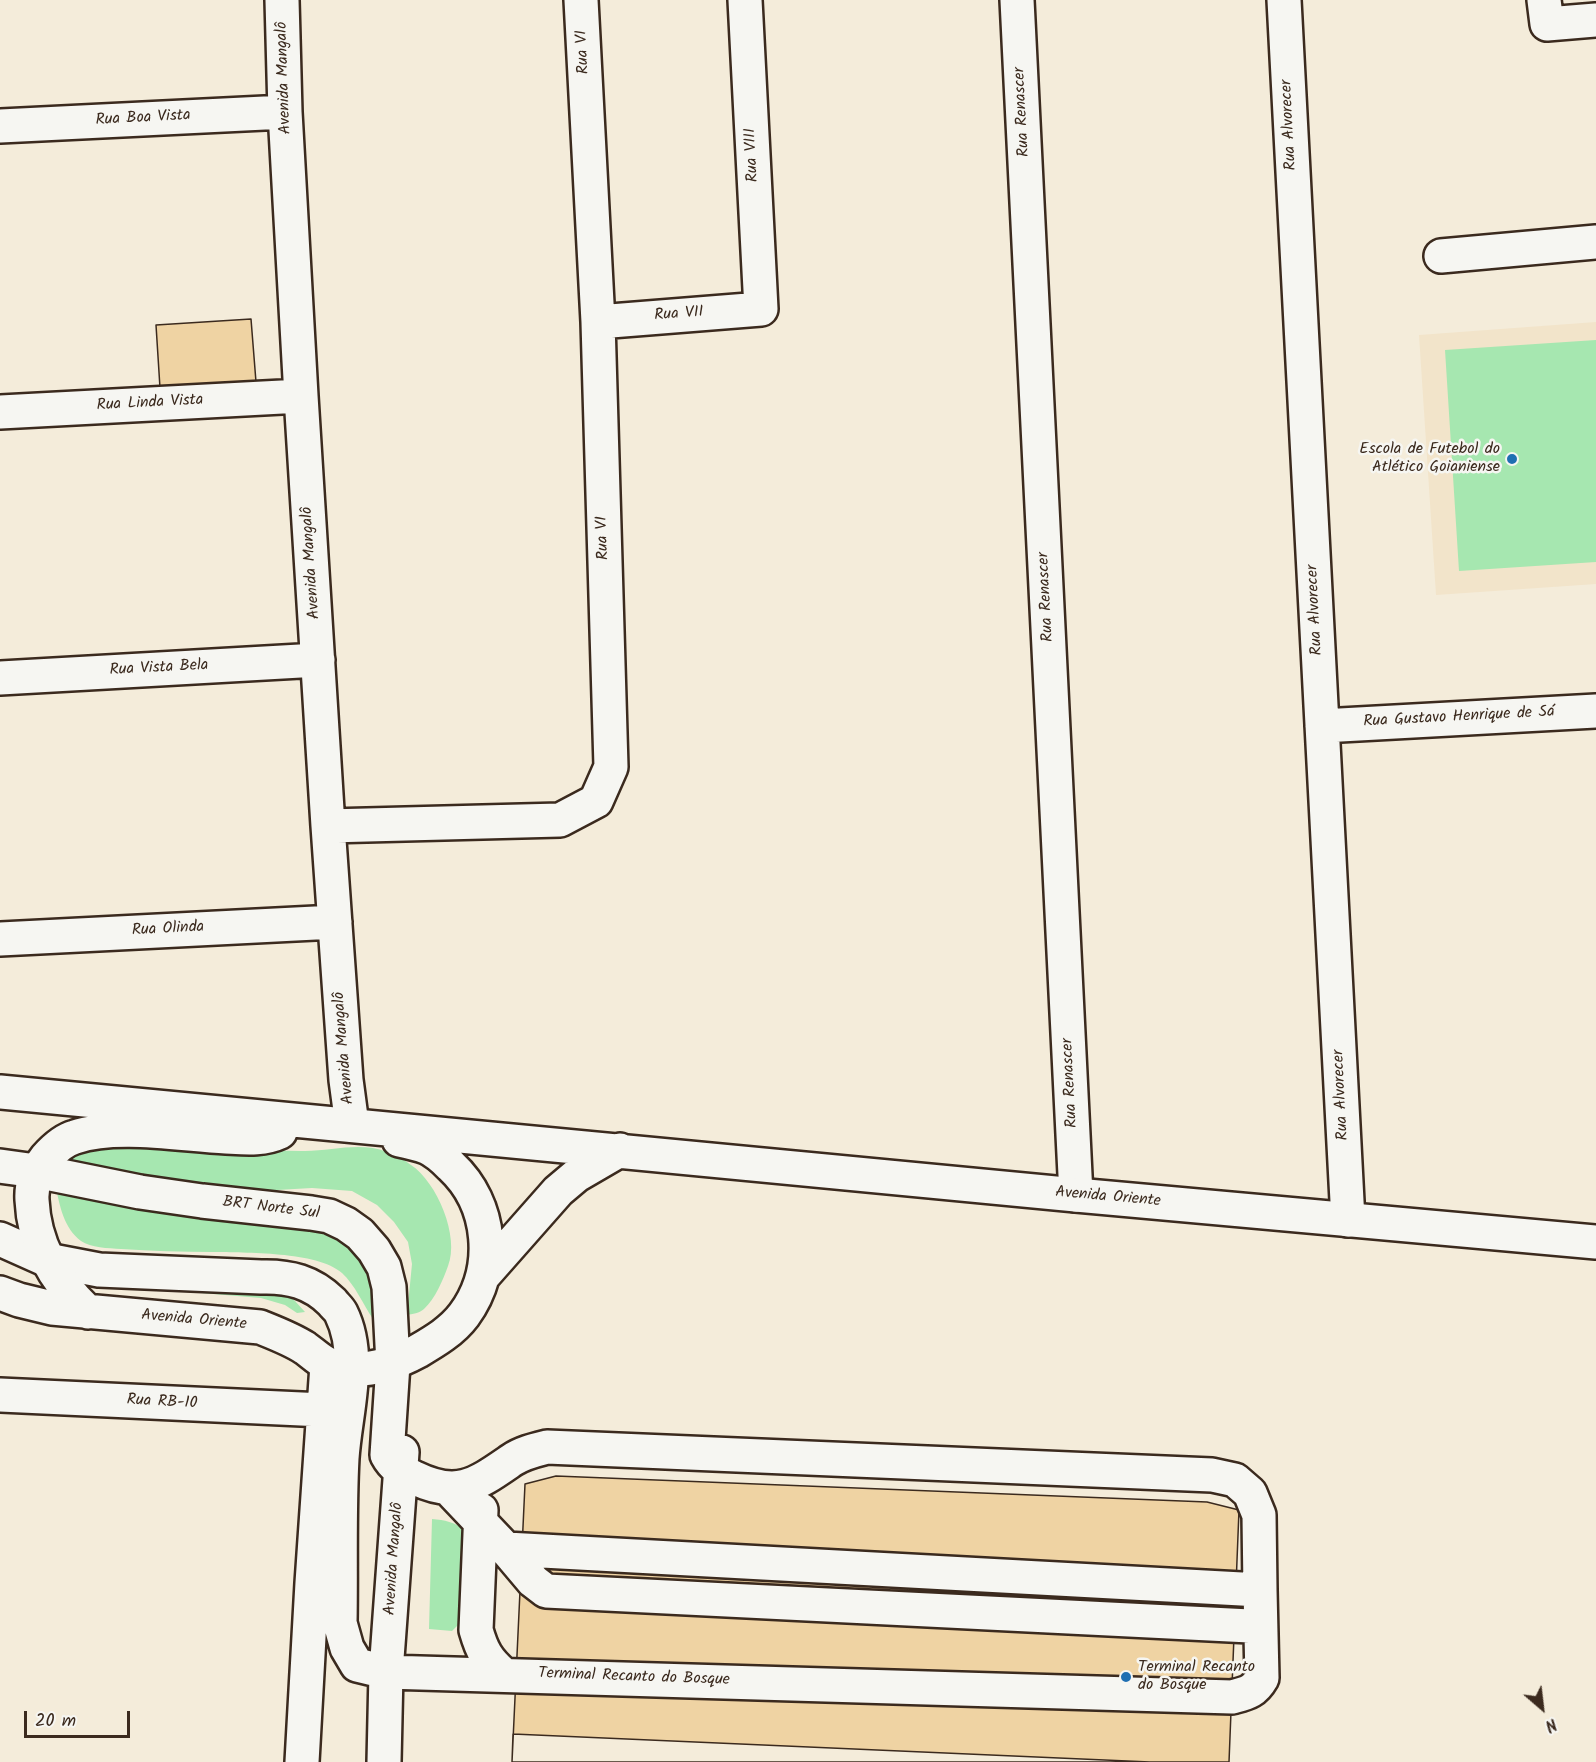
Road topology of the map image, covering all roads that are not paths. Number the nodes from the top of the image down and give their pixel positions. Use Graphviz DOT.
graph roads {
  1 [pos="282,0"];
  2 [pos="581,0"];
  3 [pos="745,0"];
  4 [pos="1017,0"];
  5 [pos="1284,0"];
  6 [pos="1545,0"];
  7 [pos="1596,20"];
  8 [pos="285,112"];
  9 [pos="0,126"];
  10 [pos="1596,242"];
  11 [pos="1441,256"];
  12 [pos="761,309"];
  13 [pos="598,322"];
  14 [pos="301,396"];
  15 [pos="0,412"];
  16 [pos="318,660"];
  17 [pos="0,678"];
  18 [pos="1596,711"];
  19 [pos="1322,726"];
  20 [pos="328,826"];
  21 [pos="335,922"];
  22 [pos="0,939"];
  23 [pos="0,1092"];
  24 [pos="304,1121"];
  25 [pos="352,1125"];
  26 [pos="620,1150"];
  27 [pos="0,1166"];
  28 [pos="36,1171"];
  29 [pos="1076,1195"];
  30 [pos="1348,1220"];
  31 [pos="0,1239"];
  32 [pos="1596,1242"];
  33 [pos="47,1260"];
  34 [pos="483,1276"];
  35 [pos="0,1293"];
  36 [pos="88,1312"];
  37 [pos="401,1360"];
  38 [pos="339,1367"];
  39 [pos="0,1395"];
  40 [pos="323,1410"];
  41 [pos="401,1471"];
  42 [pos="487,1476"];
  43 [pos="450,1489"];
  44 [pos="481,1522"];
  45 [pos="506,1549"];
  46 [pos="1260,1590"];
  47 [pos="1261,1633"];
  48 [pos="387,1672"];
  49 [pos="503,1674"];
  50 [pos="302,1762"];
  51 [pos="384,1762"];
  1 -- 8 [label="street, Avenida Mangalô"];
  2 -- 13 [label="street, Rua VI"];
  3 -- 12 [label="street, Rua VIII"];
  4 -- 29 [label="street, Rua Renascer"];
  5 -- 19 [label="street, Rua Alvorecer"];
  6 -- 7 [label="street"];
  8 -- 9 [label="street, Rua Boa Vista"];
  8 -- 14 [label="street, Avenida Mangalô"];
  10 -- 11 [label="street"];
  12 -- 13 [label="street, Rua VII"];
  13 -- 20 [label="street, Rua VI"];
  14 -- 15 [label="street, Rua Linda Vista"];
  14 -- 16 [label="street, Avenida Mangalô"];
  16 -- 17 [label="street, Rua Vista Bela"];
  16 -- 20 [label="street, Avenida Mangalô"];
  18 -- 19 [label="street, Rua Gustavo Henrique de Sá"];
  19 -- 30 [label="street, Rua Alvorecer"];
  20 -- 21 [label="street, Avenida Mangalô"];
  21 -- 22 [label="street, Rua Olinda"];
  21 -- 25 [label="street, Avenida Mangalô"];
  23 -- 24 [label="street, Avenida Oriente"];
  24 -- 25 [label="street, Avenida Oriente"];
  24 -- 28 [label="street"];
  25 -- 26 [label="street, Avenida Oriente"];
  25 -- 34 [label="street, Avenida Oriente"];
  26 -- 29 [label="street, Avenida Oriente"];
  26 -- 34 [label="street, Avenida Oriente"];
  27 -- 28 [label="street, BRT Norte Sul"];
  28 -- 33 [label="street"];
  28 -- 37 [label="street, BRT Norte Sul"];
  29 -- 30 [label="street, Avenida Oriente"];
  30 -- 32 [label="street, Avenida Oriente"];
  31 -- 33 [label="street"];
  33 -- 36 [label="street"];
  33 -- 38 [label="street"];
  34 -- 37 [label="street, Avenida Oriente"];
  35 -- 36 [label="street, Avenida Oriente"];
  36 -- 38 [label="street, Avenida Oriente"];
  37 -- 38 [label="street, Avenida Oriente"];
  37 -- 41 [label="street, Avenida Mangalô"];
  38 -- 40 [label="street"];
  38 -- 48 [label="street, Terminal Recanto do Bosque"];
  39 -- 40 [label="street, Rua RB-10"];
  40 -- 50 [label="street"];
  41 -- 43 [label="street"];
  41 -- 48 [label="street, Avenida Mangalô"];
  42 -- 43 [label="street, Terminal Recanto do Bosque"];
  42 -- 44 [label="street"];
  42 -- 46 [label="street, Terminal Recanto do Bosque"];
  43 -- 44 [label="street"];
  44 -- 45 [label="street"];
  44 -- 49 [label="street"];
  45 -- 46 [label="street"];
  45 -- 47 [label="street"];
  46 -- 47 [label="street, Terminal Recanto do Bosque"];
  47 -- 49 [label="street, Terminal Recanto do Bosque"];
  48 -- 49 [label="street, Terminal Recanto do Bosque"];
  48 -- 51 [label="street, Avenida Mangalô"];
}
